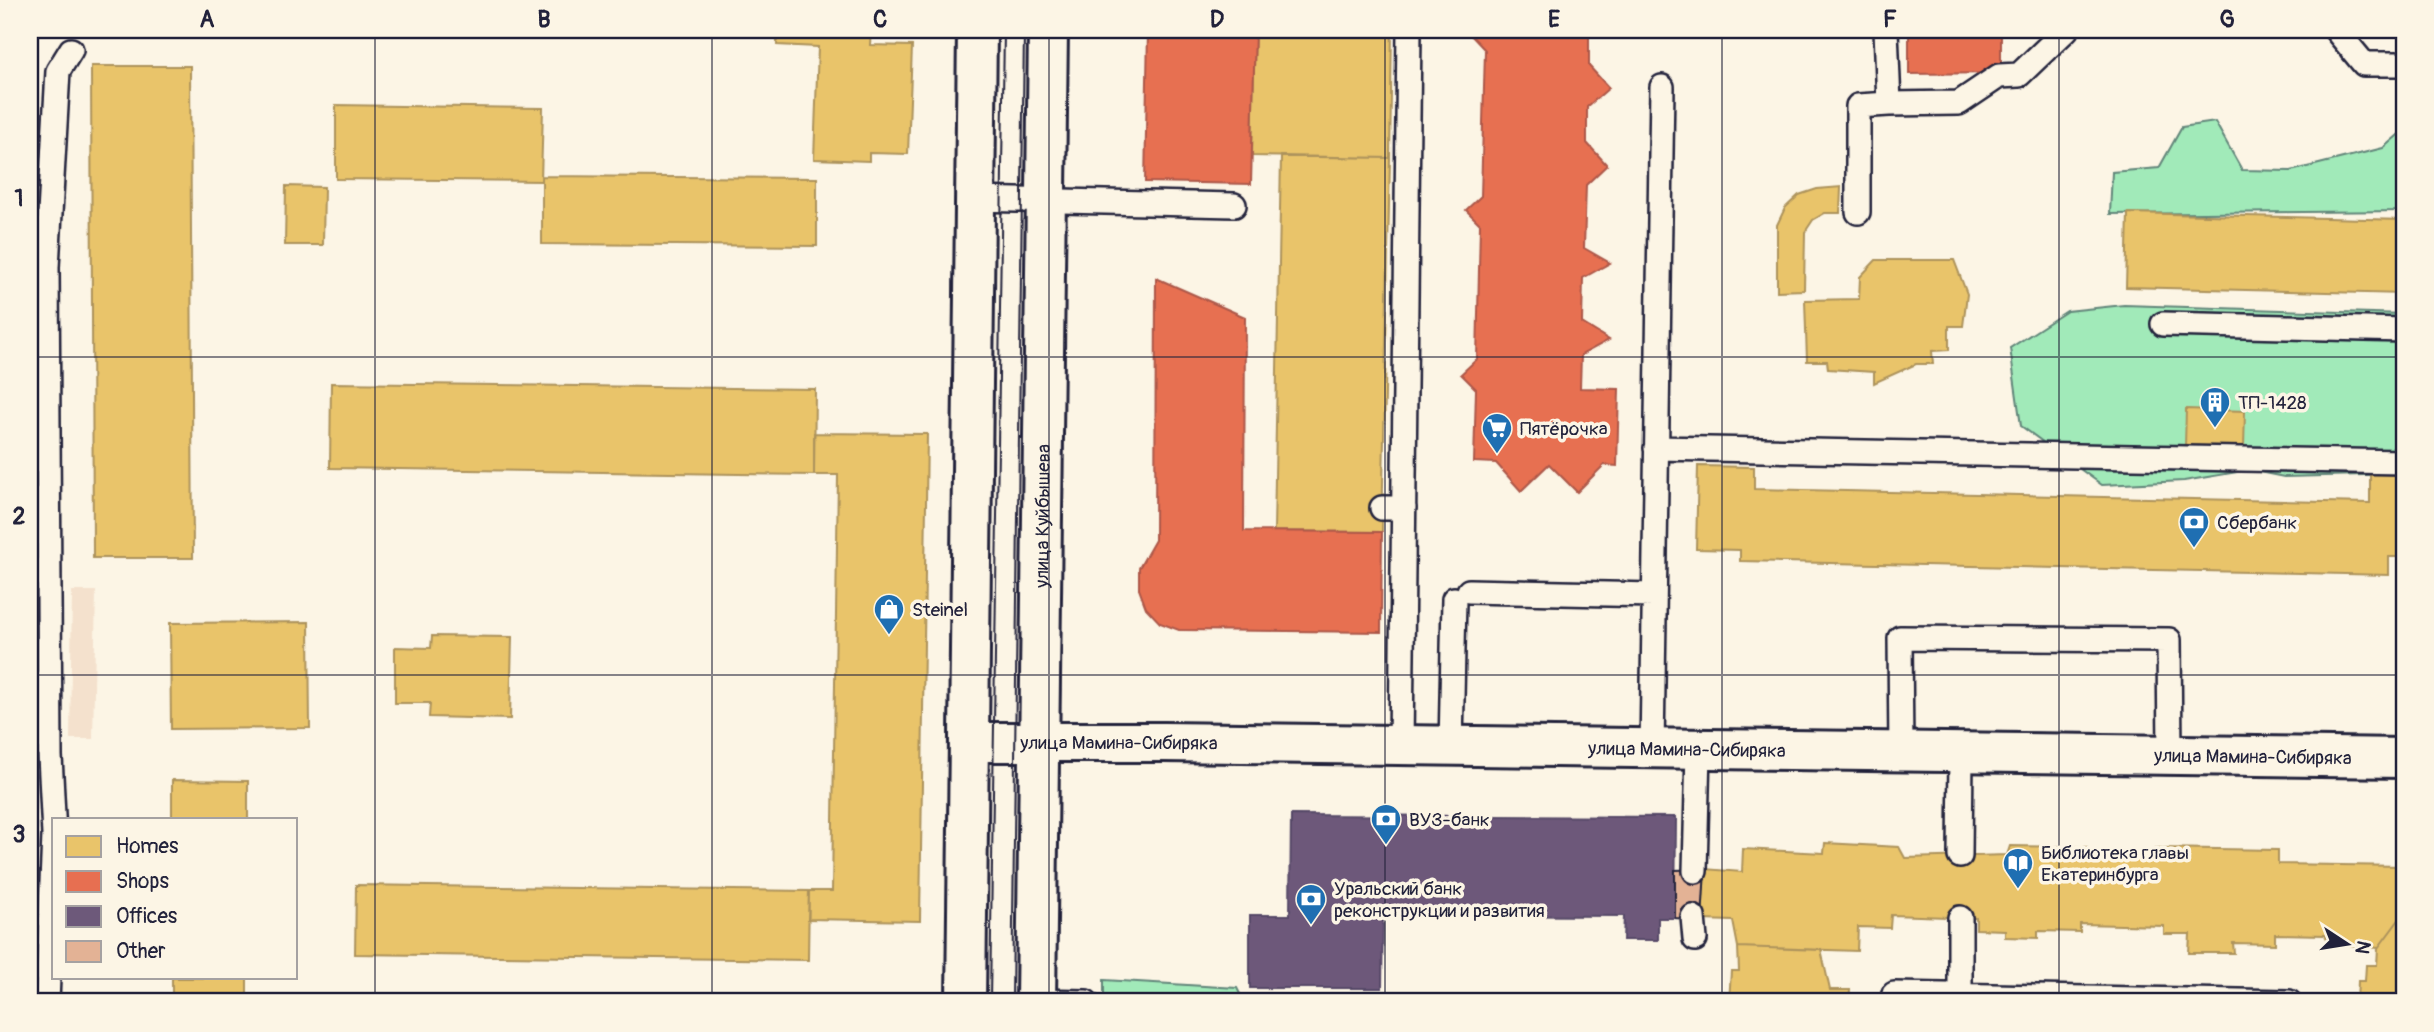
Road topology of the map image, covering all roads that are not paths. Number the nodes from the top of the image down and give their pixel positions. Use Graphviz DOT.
graph roads {
  1 [pos="977,30"];
  2 [pos="1048,30"];
  3 [pos="1409,30"];
  4 [pos="1886,30"];
  5 [pos="2066,30"];
  6 [pos="2336,30"];
  7 [pos="71,50"];
  8 [pos="2404,64"];
  9 [pos="1662,87"];
  10 [pos="1889,104"];
  11 [pos="975,199"];
  12 [pos="1046,201"];
  13 [pos="1234,205"];
  14 [pos="1858,212"];
  15 [pos="2163,324"];
  16 [pos="2404,330"];
  17 [pos="1656,448"];
  18 [pos="2404,462"];
  19 [pos="1654,594"];
  20 [pos="969,742"];
  21 [pos="1039,743"];
  22 [pos="1401,747"];
  23 [pos="1451,747"];
  24 [pos="1652,750"];
  25 [pos="1698,750"];
  26 [pos="1901,753"];
  27 [pos="1961,754"];
  28 [pos="2169,755"];
  29 [pos="2404,758"];
  30 [pos="53,818"];
  31 [pos="1960,856"];
  32 [pos="1695,870"];
  33 [pos="52,883"];
  34 [pos="1960,918"];
  35 [pos="1960,997"];
  36 [pos="1036,1001"];
  37 [pos="47,1002"];
  38 [pos="966,1002"];
  39 [pos="1086,1002"];
  40 [pos="1892,1002"];
  41 [pos="2289,1002"];
  1 -- 11 [label="main road"];
  2 -- 12 [label="main road, улица Куйбышева"];
  3 -- 22 [label="lane"];
  4 -- 10 [label="lane"];
  5 -- 10 [label="lane"];
  6 -- 8 [label="lane"];
  7 -- 30 [label="lane"];
  9 -- 17 [label="lane"];
  10 -- 14 [label="lane"];
  11 -- 12 [label="lane"];
  11 -- 20 [label="main road"];
  12 -- 13 [label="lane"];
  12 -- 21 [label="main road, улица Куйбышева"];
  15 -- 16 [label="lane"];
  17 -- 18 [label="lane"];
  17 -- 19 [label="lane"];
  19 -- 23 [label="lane"];
  19 -- 24 [label="lane"];
  20 -- 21 [label="main road, улица Мамина-Сибиряка"];
  20 -- 38 [label="main road"];
  21 -- 22 [label="main road, улица Мамина-Сибиряка"];
  21 -- 36 [label="main road, улица Куйбышева"];
  22 -- 23 [label="main road, улица Мамина-Сибиряка"];
  23 -- 24 [label="main road, улица Мамина-Сибиряка"];
  24 -- 25 [label="main road, улица Мамина-Сибиряка"];
  25 -- 26 [label="main road, улица Мамина-Сибиряка"];
  25 -- 32 [label="lane"];
  26 -- 27 [label="main road, улица Мамина-Сибиряка"];
  26 -- 28 [label="lane"];
  27 -- 28 [label="main road, улица Мамина-Сибиряка"];
  27 -- 31 [label="lane"];
  28 -- 29 [label="main road, улица Мамина-Сибиряка"];
  33 -- 37 [label="lane"];
  34 -- 35 [label="lane"];
  35 -- 40 [label="lane"];
  35 -- 41 [label="lane"];
  36 -- 39 [label="lane"];
}
